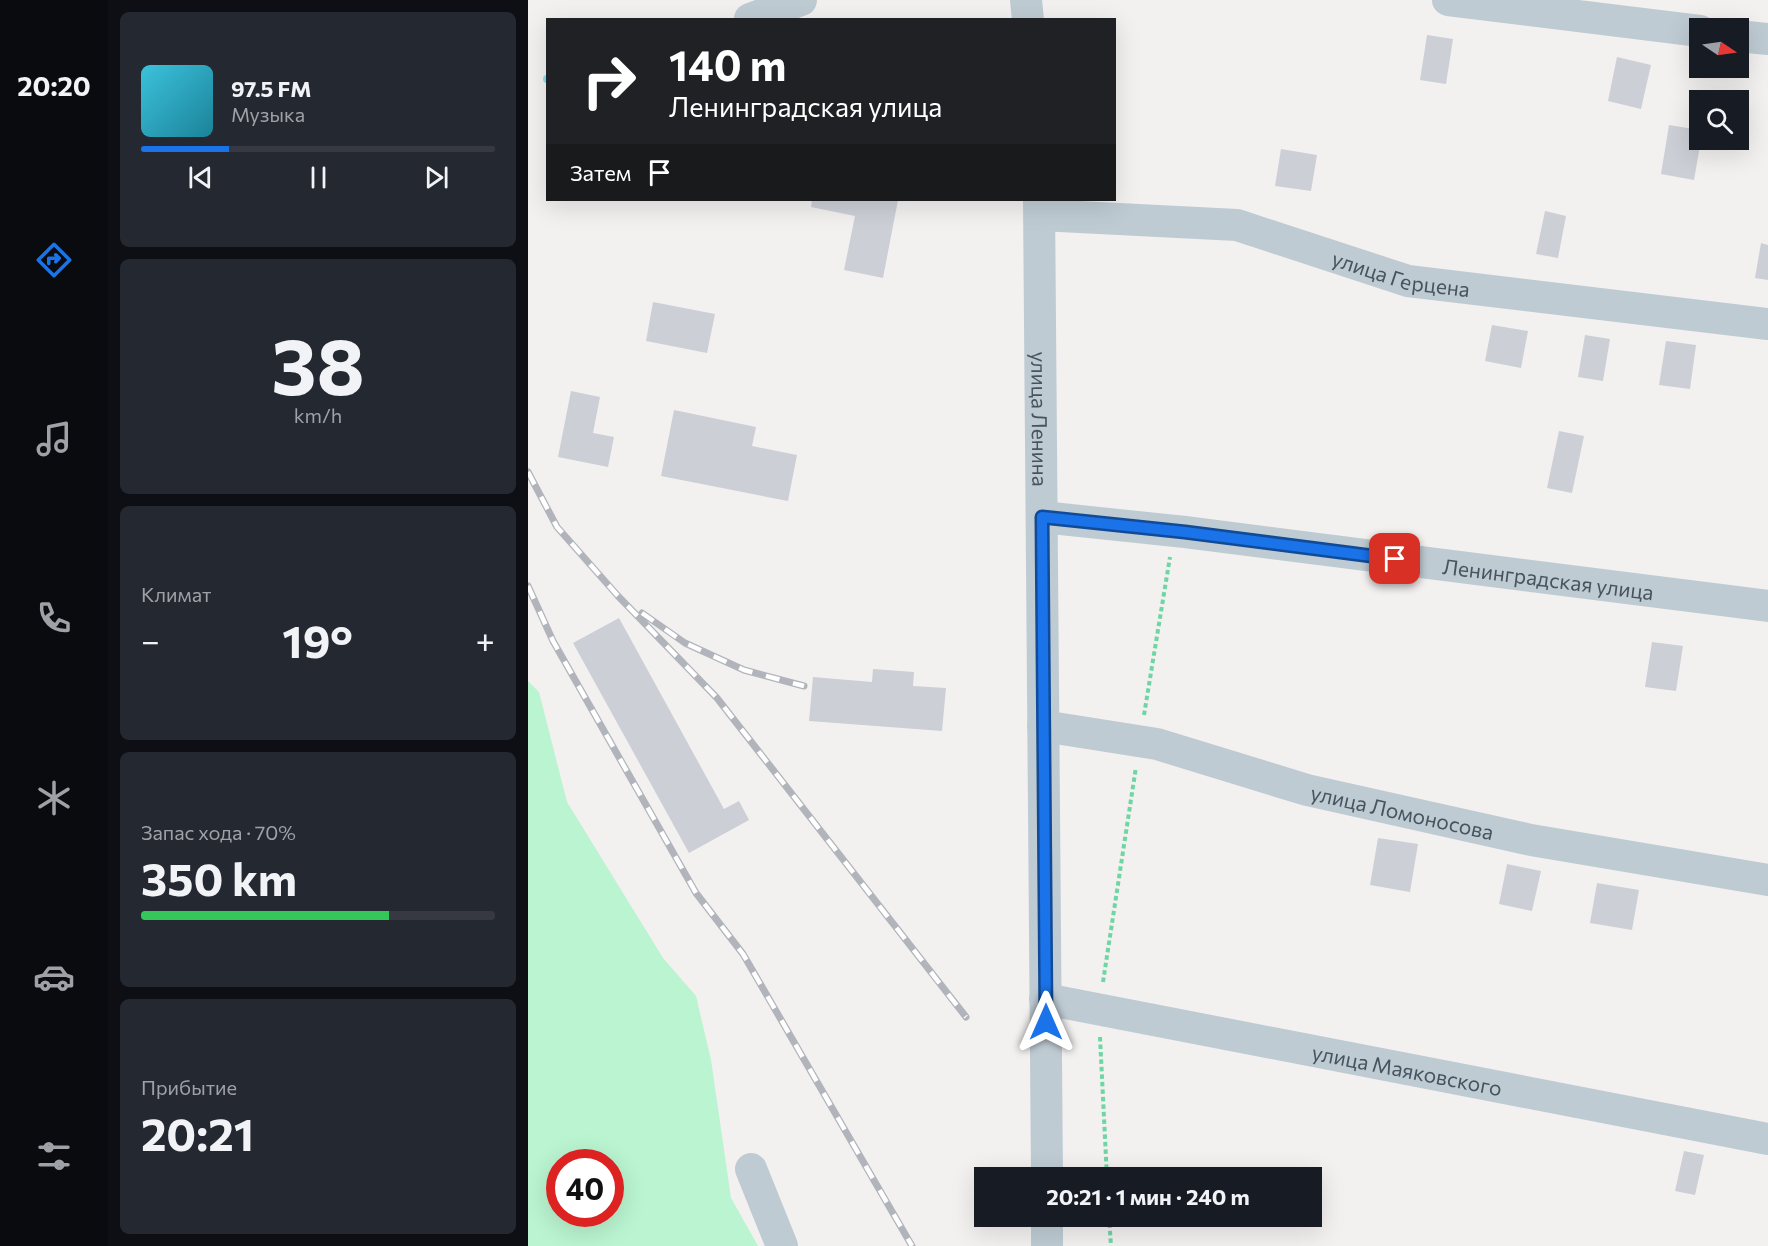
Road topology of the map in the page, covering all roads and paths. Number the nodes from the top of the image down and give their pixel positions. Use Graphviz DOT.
graph roads {
  1 [pos="801,0"];
  2 [pos="1026,0"];
  3 [pos="1448,0"];
  4 [pos="753,18"];
  5 [pos="1028,18"];
  6 [pos="1689,30"];
  7 [pos="1749,37"];
  8 [pos="1768,39"];
  9 [pos="1039,207"];
  10 [pos="1768,324"];
  11 [pos="1042,517"];
  12 [pos="1174,531"];
  13 [pos="1768,606"];
  14 [pos="1043,726"];
  15 [pos="1140,741"];
  16 [pos="1768,880"];
  17 [pos="1045,999"];
  18 [pos="1099,1010"];
  19 [pos="1768,1138"];
  20 [pos="1047,1167"];
  21 [pos="1106,1167"];
  22 [pos="751,1168"];
  23 [pos="1047,1227"];
  24 [pos="1110,1227"];
  25 [pos="782,1246"];
  26 [pos="1047,1246"];
  27 [pos="1111,1246"];
  1 -- 4 [label="street"];
  2 -- 5 [label="street"];
  3 -- 6 [label="street"];
  7 -- 8 [label="street"];
  9 -- 10 [label="street, улица Герцена"];
  9 -- 11 [label="street, улица Ленина"];
  11 -- 12 [label="street, Ленинградская улица"];
  11 -- 14 [label="street, улица Ленина"];
  12 -- 13 [label="street, Ленинградская улица"];
  12 -- 15 [label="path"];
  14 -- 15 [label="street, улица Ломоносова"];
  14 -- 17 [label="street, улица Ленина"];
  15 -- 16 [label="street, улица Ломоносова"];
  15 -- 18 [label="path"];
  17 -- 18 [label="street, улица Маяковского"];
  17 -- 20 [label="street, улица Ленина"];
  18 -- 19 [label="street, улица Маяковского"];
  18 -- 21 [label="path"];
  22 -- 25 [label="street"];
  23 -- 26 [label="street"];
  24 -- 27 [label="path"];
}
